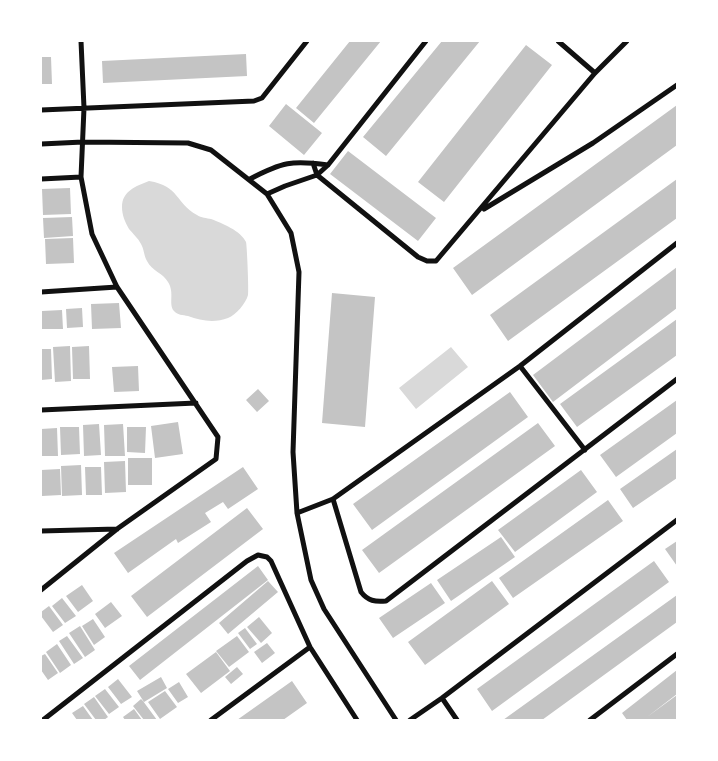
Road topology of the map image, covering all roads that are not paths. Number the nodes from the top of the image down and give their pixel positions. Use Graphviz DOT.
graph roads {
  1 [pos="81,41"];
  2 [pos="307,41"];
  3 [pos="426,41"];
  4 [pos="558,41"];
  5 [pos="627,41"];
  6 [pos="595,73"];
  7 [pos="677,85"];
  8 [pos="84,108"];
  9 [pos="41,110"];
  10 [pos="83,142"];
  11 [pos="41,144"];
  12 [pos="313,163"];
  13 [pos="328,165"];
  14 [pos="316,175"];
  15 [pos="81,177"];
  16 [pos="41,179"];
  17 [pos="250,179"];
  18 [pos="267,194"];
  19 [pos="478,212"];
  20 [pos="677,243"];
  21 [pos="117,287"];
  22 [pos="41,292"];
  23 [pos="520,366"];
  24 [pos="677,380"];
  25 [pos="196,403"];
  26 [pos="41,410"];
  27 [pos="585,450"];
  28 [pos="333,499"];
  29 [pos="297,513"];
  30 [pos="677,520"];
  31 [pos="117,529"];
  32 [pos="41,531"];
  33 [pos="41,590"];
  34 [pos="310,647"];
  35 [pos="677,654"];
  36 [pos="442,698"];
  37 [pos="43,720"];
  38 [pos="211,720"];
  39 [pos="357,720"];
  40 [pos="396,720"];
  41 [pos="410,720"];
  42 [pos="457,720"];
  43 [pos="590,720"];
  1 -- 8 [label="street"];
  2 -- 8 [label="street"];
  3 -- 13 [label="street"];
  4 -- 6 [label="street"];
  5 -- 6 [label="street"];
  6 -- 19 [label="street"];
  7 -- 19 [label="street"];
  8 -- 9 [label="street"];
  8 -- 10 [label="street"];
  10 -- 11 [label="street"];
  10 -- 15 [label="street"];
  10 -- 17 [label="street"];
  12 -- 13 [label="street"];
  12 -- 14 [label="street"];
  12 -- 17 [label="street"];
  13 -- 14 [label="street"];
  14 -- 18 [label="street"];
  14 -- 19 [label="street"];
  15 -- 16 [label="street"];
  15 -- 21 [label="street"];
  17 -- 18 [label="street"];
  18 -- 29 [label="street"];
  20 -- 23 [label="street"];
  21 -- 22 [label="street"];
  21 -- 25 [label="street"];
  23 -- 27 [label="street"];
  23 -- 28 [label="street"];
  24 -- 27 [label="street"];
  25 -- 26 [label="street"];
  25 -- 31 [label="street"];
  27 -- 28 [label="street"];
  28 -- 29 [label="street"];
  29 -- 40 [label="street"];
  30 -- 36 [label="street"];
  31 -- 32 [label="street"];
  31 -- 33 [label="street"];
  34 -- 37 [label="street"];
  34 -- 38 [label="street"];
  34 -- 39 [label="street"];
  35 -- 43 [label="street"];
  36 -- 41 [label="street"];
  36 -- 42 [label="street"];
}
